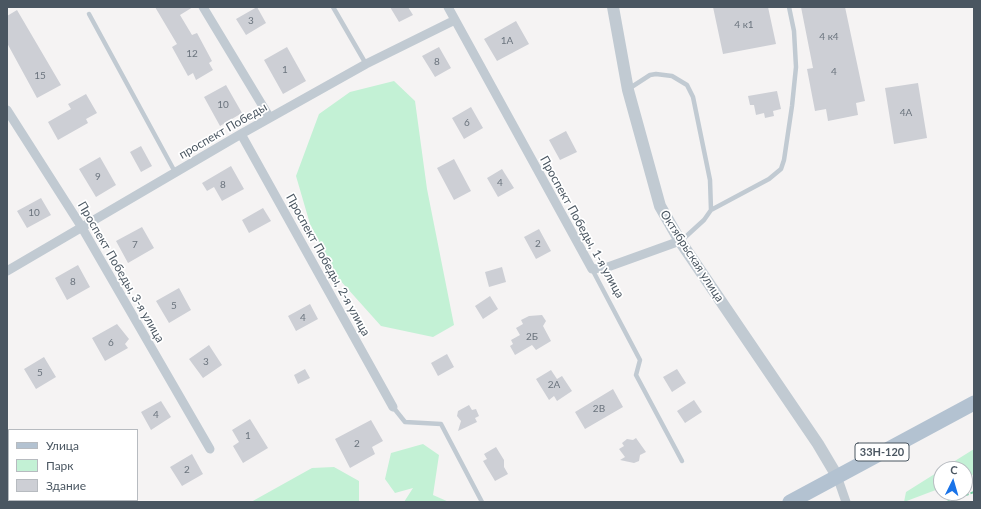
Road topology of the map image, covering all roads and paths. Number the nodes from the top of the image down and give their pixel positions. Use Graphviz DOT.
graph roads {
  1 [pos="203,7"];
  2 [pos="333,7"];
  3 [pos="448,7"];
  4 [pos="613,7"];
  5 [pos="789,7"];
  6 [pos="89,14"];
  7 [pos="455,20"];
  8 [pos="366,64"];
  9 [pos="628,90"];
  10 [pos="7,110"];
  11 [pos="270,118"];
  12 [pos="241,134"];
  13 [pos="175,172"];
  14 [pos="711,210"];
  15 [pos="81,226"];
  16 [pos="680,241"];
  17 [pos="592,269"];
  18 [pos="7,271"];
  19 [pos="974,403"];
  20 [pos="393,407"];
  21 [pos="210,449"];
  22 [pos="682,461"];
  23 [pos="837,476"];
  24 [pos="974,492"];
  25 [pos="482,502"];
  26 [pos="790,502"];
  27 [pos="846,502"];
  28 [pos="947,502"];
  1 -- 11 [label="street"];
  2 -- 8 [label="lane"];
  3 -- 7 [label="street, Проспект Победы, 1-я улица"];
  4 -- 9 [label="street, Октябрьская улица"];
  5 -- 14 [label="lane"];
  6 -- 13 [label="lane"];
  7 -- 8 [label="street, проспект Победы"];
  7 -- 17 [label="street, Проспект Победы, 1-я улица"];
  8 -- 11 [label="street, проспект Победы"];
  9 -- 14 [label="lane"];
  9 -- 16 [label="street, Октябрьская улица"];
  10 -- 15 [label="street, Проспект Победы, 3-я улица"];
  11 -- 12 [label="street, проспект Победы"];
  12 -- 13 [label="street, проспект Победы"];
  12 -- 20 [label="street, Проспект Победы, 2-я улица"];
  13 -- 15 [label="street, проспект Победы"];
  14 -- 16 [label="lane"];
  15 -- 18 [label="street, проспект Победы"];
  15 -- 21 [label="street, Проспект Победы, 3-я улица"];
  16 -- 17 [label="street"];
  16 -- 23 [label="street, Октябрьская улица"];
  17 -- 22 [label="lane, Проспект Победы, 1-я улица"];
  19 -- 23 [label="main road, 33Н-120"];
  20 -- 25 [label="lane"];
  23 -- 26 [label="main road, 33Н-120"];
  23 -- 27 [label="street"];
  24 -- 28 [label="path"];
}
